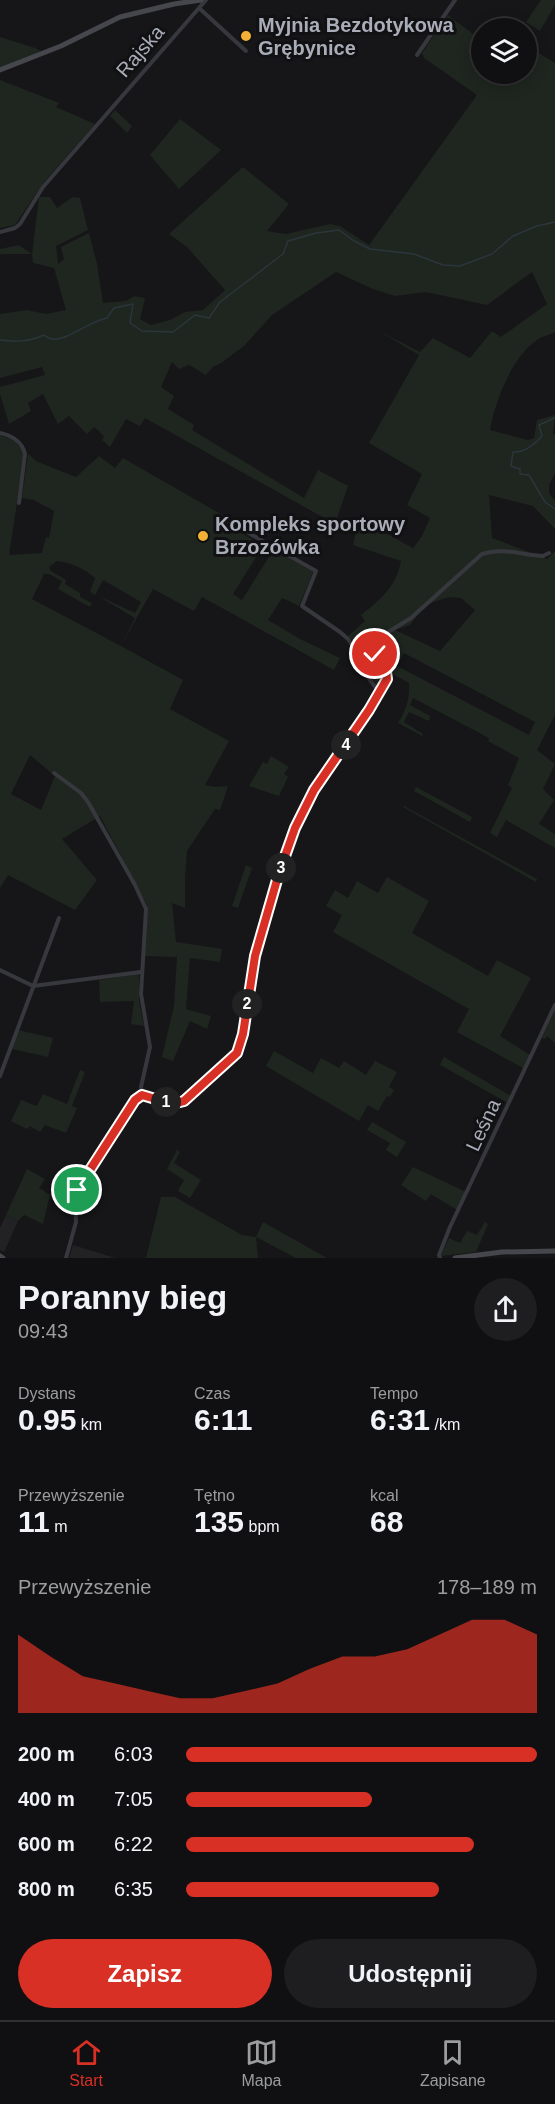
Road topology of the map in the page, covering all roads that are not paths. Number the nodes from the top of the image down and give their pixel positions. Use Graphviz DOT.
graph roads {
  1 [pos="201,0"];
  2 [pos="206,0"];
  3 [pos="454,0"];
  4 [pos="199,8"];
  5 [pos="246,51"];
  6 [pos="417,55"];
  7 [pos="0,70"];
  8 [pos="0,232"];
  9 [pos="0,433"];
  10 [pos="18,503"];
  11 [pos="224,519"];
  12 [pos="549,553"];
  13 [pos="380,692"];
  14 [pos="54,773"];
  15 [pos="59,918"];
  16 [pos="0,970"];
  17 [pos="141,972"];
  18 [pos="33,986"];
  19 [pos="555,1005"];
  20 [pos="0,1076"];
  21 [pos="142,1095"];
  22 [pos="555,1251"];
  23 [pos="66,1258"];
  24 [pos="440,1258"];
  25 [pos="455,1258"];
  1 -- 7 [label="street"];
  2 -- 4 [label="street, Rajska"];
  3 -- 6 [label="street"];
  4 -- 5 [label="street"];
  4 -- 8 [label="street, Rajska"];
  9 -- 10 [label="street"];
  11 -- 13 [label="street"];
  12 -- 13 [label="street"];
  13 -- 21 [label="street"];
  14 -- 17 [label="street"];
  15 -- 18 [label="street"];
  16 -- 18 [label="street"];
  17 -- 18 [label="street"];
  17 -- 21 [label="street"];
  18 -- 20 [label="street"];
  19 -- 24 [label="street, Leśna"];
  21 -- 23 [label="street"];
  22 -- 25 [label="street"];
}
